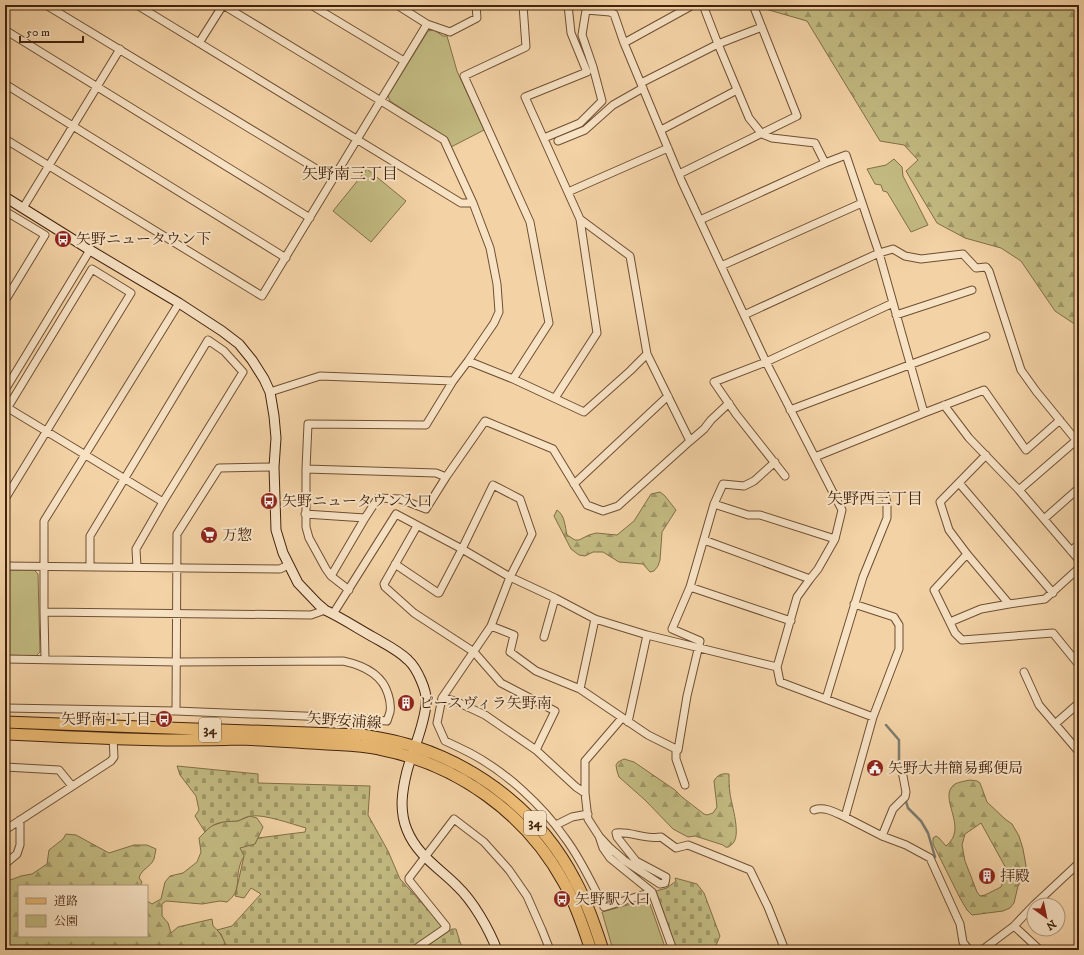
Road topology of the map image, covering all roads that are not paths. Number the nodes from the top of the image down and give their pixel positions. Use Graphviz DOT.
graph roads {
  1 [pos="46,5"];
  2 [pos="137,5"];
  3 [pos="223,5"];
  4 [pos="311,5"];
  5 [pos="397,5"];
  6 [pos="476,5"];
  7 [pos="523,5"];
  8 [pos="568,5"];
  9 [pos="692,5"];
  10 [pos="703,5"];
  11 [pos="753,5"];
  12 [pos="428,24"];
  13 [pos="762,27"];
  14 [pos="5,30"];
  15 [pos="199,43"];
  16 [pos="624,43"];
  17 [pos="718,44"];
  18 [pos="120,49"];
  19 [pos="404,61"];
  20 [pos="5,84"];
  21 [pos="642,85"];
  22 [pos="98,87"];
  23 [pos="737,90"];
  24 [pos="381,101"];
  25 [pos="74,126"];
  26 [pos="661,130"];
  27 [pos="762,134"];
  28 [pos="544,138"];
  29 [pos="5,139"];
  30 [pos="357,140"];
  31 [pos="558,141"];
  32 [pos="668,148"];
  33 [pos="825,163"];
  34 [pos="49,165"];
  35 [pos="679,174"];
  36 [pos="333,179"];
  37 [pos="568,192"];
  38 [pos="5,198"];
  39 [pos="473,203"];
  40 [pos="862,203"];
  41 [pos="23,208"];
  42 [pos="5,212"];
  43 [pos="310,218"];
  44 [pos="580,219"];
  45 [pos="700,220"];
  46 [pos="90,250"];
  47 [pos="879,253"];
  48 [pos="286,258"];
  49 [pos="721,266"];
  50 [pos="972,290"];
  51 [pos="5,301"];
  52 [pos="179,303"];
  53 [pos="893,303"];
  54 [pos="744,315"];
  55 [pos="896,315"];
  56 [pos="986,336"];
  57 [pos="648,354"];
  58 [pos="468,361"];
  59 [pos="766,362"];
  60 [pos="910,364"];
  61 [pos="513,379"];
  62 [pos="453,381"];
  63 [pos="5,390"];
  64 [pos="270,392"];
  65 [pos="668,396"];
  66 [pos="555,398"];
  67 [pos="729,403"];
  68 [pos="944,405"];
  69 [pos="6,410"];
  70 [pos="790,410"];
  71 [pos="924,413"];
  72 [pos="1060,420"];
  73 [pos="46,431"];
  74 [pos="1078,439"];
  75 [pos="690,441"];
  76 [pos="86,455"];
  77 [pos="986,455"];
  78 [pos="815,456"];
  79 [pos="775,462"];
  80 [pos="274,467"];
  81 [pos="306,469"];
  82 [pos="446,476"];
  83 [pos="785,476"];
  84 [pos="125,479"];
  85 [pos="959,483"];
  86 [pos="574,484"];
  87 [pos="1079,488"];
  88 [pos="1019,490"];
  89 [pos="885,495"];
  90 [pos="5,499"];
  91 [pos="163,502"];
  92 [pos="714,504"];
  93 [pos="305,514"];
  94 [pos="365,518"];
  95 [pos="1044,520"];
  96 [pos="418,526"];
  97 [pos="835,539"];
  98 [pos="704,540"];
  99 [pos="1079,544"];
  100 [pos="462,549"];
  101 [pos="1071,551"];
  102 [pos="967,554"];
  103 [pos="1079,560"];
  104 [pos="395,564"];
  105 [pos="288,565"];
  106 [pos="5,566"];
  107 [pos="44,566"];
  108 [pos="90,566"];
  109 [pos="137,567"];
  110 [pos="177,568"];
  111 [pos="1079,568"];
  112 [pos="331,576"];
  113 [pos="510,577"];
  114 [pos="810,579"];
  115 [pos="690,587"];
  116 [pos="350,590"];
  117 [pos="1052,593"];
  118 [pos="555,598"];
  119 [pos="854,604"];
  120 [pos="1009,604"];
  121 [pos="44,612"];
  122 [pos="329,612"];
  123 [pos="177,613"];
  124 [pos="595,619"];
  125 [pos="791,621"];
  126 [pos="950,622"];
  127 [pos="491,626"];
  128 [pos="647,635"];
  129 [pos="544,637"];
  130 [pos="699,647"];
  131 [pos="474,652"];
  132 [pos="5,659"];
  133 [pos="45,659"];
  134 [pos="177,662"];
  135 [pos="1079,665"];
  136 [pos="777,667"];
  137 [pos="1024,672"];
  138 [pos="580,689"];
  139 [pos="442,698"];
  140 [pos="826,700"];
  141 [pos="1079,703"];
  142 [pos="5,708"];
  143 [pos="176,711"];
  144 [pos="873,717"];
  145 [pos="625,720"];
  146 [pos="5,722"];
  147 [pos="1055,724"];
  148 [pos="5,734"];
  149 [pos="113,738"];
  150 [pos="676,749"];
  151 [pos="536,750"];
  152 [pos="413,751"];
  153 [pos="1079,752"];
  154 [pos="5,767"];
  155 [pos="903,776"];
  156 [pos="685,785"];
  157 [pos="72,786"];
  158 [pos="585,793"];
  159 [pos="814,810"];
  160 [pos="588,814"];
  161 [pos="846,817"];
  162 [pos="5,820"];
  163 [pos="20,820"];
  164 [pos="556,825"];
  165 [pos="7,828"];
  166 [pos="598,836"];
  167 [pos="882,836"];
  168 [pos="425,857"];
  169 [pos="1079,863"];
  170 [pos="5,864"];
  171 [pos="652,892"];
  172 [pos="1043,897"];
  173 [pos="1026,913"];
  174 [pos="1014,926"];
  175 [pos="414,950"];
  176 [pos="497,950"];
  177 [pos="550,950"];
  178 [pos="591,950"];
  179 [pos="603,950"];
  180 [pos="673,950"];
  181 [pos="785,950"];
  182 [pos="968,950"];
  183 [pos="982,950"];
  184 [pos="1040,950"];
  1 -- 18 [label="street"];
  2 -- 15 [label="street"];
  3 -- 15 [label="street"];
  3 -- 24 [label="street"];
  4 -- 19 [label="street"];
  5 -- 12 [label="street"];
  6 -- 12 [label="street"];
  7 -- 61 [label="street"];
  8 -- 28 [label="street"];
  9 -- 16 [label="street"];
  10 -- 17 [label="street"];
  11 -- 13 [label="street"];
  12 -- 19 [label="street"];
  13 -- 17 [label="street"];
  13 -- 27 [label="street"];
  14 -- 22 [label="street"];
  15 -- 30 [label="street"];
  16 -- 21 [label="street"];
  16 -- 28 [label="street"];
  17 -- 21 [label="street"];
  17 -- 23 [label="street"];
  18 -- 22 [label="street"];
  18 -- 36 [label="street"];
  19 -- 24 [label="street"];
  20 -- 25 [label="street"];
  21 -- 26 [label="street"];
  21 -- 31 [label="street"];
  22 -- 25 [label="street"];
  22 -- 43 [label="street"];
  23 -- 26 [label="street"];
  23 -- 27 [label="street"];
  24 -- 30 [label="street"];
  24 -- 39 [label="street"];
  25 -- 34 [label="street"];
  25 -- 48 [label="street"];
  26 -- 32 [label="street"];
  27 -- 33 [label="street"];
  27 -- 35 [label="street"];
  28 -- 37 [label="street"];
  29 -- 34 [label="street"];
  30 -- 36 [label="street"];
  30 -- 39 [label="street"];
  32 -- 35 [label="street"];
  32 -- 37 [label="street"];
  33 -- 40 [label="street"];
  33 -- 45 [label="street"];
  34 -- 41 [label="street"];
  34 -- 48 [label="street"];
  35 -- 45 [label="street"];
  36 -- 43 [label="street"];
  37 -- 44 [label="street"];
  38 -- 41 [label="street"];
  39 -- 58 [label="street"];
  40 -- 47 [label="street"];
  40 -- 49 [label="street"];
  41 -- 46 [label="street"];
  42 -- 51 [label="street"];
  43 -- 48 [label="street"];
  44 -- 57 [label="street"];
  44 -- 66 [label="street"];
  45 -- 49 [label="street"];
  46 -- 52 [label="street"];
  46 -- 63 [label="street"];
  47 -- 53 [label="street"];
  47 -- 54 [label="street"];
  47 -- 72 [label="street"];
  49 -- 54 [label="street"];
  50 -- 55 [label="street"];
  52 -- 64 [label="street"];
  52 -- 76 [label="street"];
  53 -- 55 [label="street"];
  53 -- 59 [label="street"];
  54 -- 59 [label="street"];
  55 -- 60 [label="street"];
  56 -- 60 [label="street"];
  57 -- 65 [label="street"];
  57 -- 66 [label="street"];
  58 -- 61 [label="street"];
  58 -- 62 [label="street"];
  59 -- 67 [label="street"];
  59 -- 70 [label="street"];
  60 -- 70 [label="street"];
  60 -- 71 [label="street"];
  61 -- 66 [label="street"];
  62 -- 64 [label="street"];
  62 -- 81 [label="street"];
  64 -- 80 [label="street"];
  65 -- 75 [label="street"];
  65 -- 86 [label="street"];
  67 -- 75 [label="street"];
  67 -- 79 [label="street"];
  68 -- 71 [label="street"];
  68 -- 72 [label="street"];
  68 -- 77 [label="street"];
  69 -- 73 [label="street"];
  69 -- 73 [label="street"];
  70 -- 78 [label="street"];
  71 -- 78 [label="street"];
  72 -- 74 [label="street"];
  73 -- 76 [label="street"];
  73 -- 90 [label="street"];
  74 -- 88 [label="street"];
  75 -- 86 [label="street"];
  76 -- 84 [label="street"];
  76 -- 107 [label="street"];
  77 -- 85 [label="street"];
  77 -- 88 [label="street"];
  78 -- 97 [label="street"];
  79 -- 83 [label="street"];
  79 -- 92 [label="street"];
  80 -- 105 [label="street"];
  80 -- 110 [label="street"];
  81 -- 82 [label="street"];
  81 -- 93 [label="street"];
  82 -- 86 [label="street"];
  82 -- 94 [label="street"];
  84 -- 91 [label="street"];
  84 -- 91 [label="street"];
  84 -- 108 [label="street"];
  85 -- 102 [label="street"];
  85 -- 117 [label="street"];
  87 -- 95 [label="street"];
  88 -- 95 [label="street"];
  89 -- 119 [label="street"];
  91 -- 109 [label="street"];
  92 -- 97 [label="street"];
  92 -- 98 [label="street"];
  93 -- 94 [label="street"];
  93 -- 112 [label="street"];
  94 -- 112 [label="street"];
  95 -- 101 [label="street"];
  96 -- 100 [label="street"];
  96 -- 104 [label="street"];
  96 -- 116 [label="street"];
  97 -- 114 [label="street"];
  98 -- 114 [label="street"];
  98 -- 115 [label="street"];
  99 -- 101 [label="street"];
  100 -- 104 [label="street"];
  100 -- 113 [label="street"];
  100 -- 113 [label="street"];
  101 -- 103 [label="street"];
  102 -- 120 [label="street"];
  102 -- 126 [label="street"];
  104 -- 131 [label="street"];
  105 -- 110 [label="street"];
  105 -- 122 [label="street"];
  106 -- 107 [label="street"];
  107 -- 108 [label="street"];
  107 -- 121 [label="street"];
  108 -- 109 [label="street"];
  109 -- 110 [label="street"];
  110 -- 123 [label="street"];
  111 -- 117 [label="street"];
  112 -- 116 [label="street"];
  113 -- 118 [label="street"];
  113 -- 127 [label="street"];
  114 -- 125 [label="street"];
  115 -- 125 [label="street"];
  115 -- 130 [label="street"];
  116 -- 122 [label="street"];
  117 -- 120 [label="street"];
  118 -- 124 [label="street"];
  118 -- 129 [label="street"];
  119 -- 140 [label="street"];
  119 -- 144 [label="street"];
  120 -- 126 [label="street"];
  121 -- 123 [label="street"];
  121 -- 133 [label="street"];
  122 -- 123 [label="street"];
  122 -- 152 [label="street"];
  123 -- 134 [label="street"];
  124 -- 128 [label="street"];
  124 -- 138 [label="street"];
  125 -- 136 [label="street"];
  126 -- 135 [label="street"];
  127 -- 131 [label="street"];
  127 -- 138 [label="street"];
  128 -- 130 [label="street"];
  128 -- 145 [label="street"];
  130 -- 136 [label="street"];
  130 -- 150 [label="street"];
  131 -- 139 [label="street"];
  131 -- 151 [label="street"];
  132 -- 133 [label="street"];
  133 -- 134 [label="street"];
  134 -- 143 [label="street"];
  134 -- 143 [label="street"];
  136 -- 140 [label="street"];
  137 -- 147 [label="street"];
  138 -- 145 [label="street"];
  139 -- 151 [label="street"];
  139 -- 164 [label="street"];
  140 -- 144 [label="street"];
  141 -- 147 [label="street"];
  142 -- 143 [label="street"];
  144 -- 161 [label="street"];
  145 -- 150 [label="street"];
  145 -- 158 [label="street"];
  146 -- 152 [label="main road, 矢野安浦線 / 34"];
  147 -- 153 [label="street"];
  148 -- 149 [label="main road, 矢野安浦線 / 34"];
  149 -- 152 [label="main road, 矢野安浦線 / 34"];
  149 -- 157 [label="street"];
  150 -- 156 [label="street"];
  151 -- 158 [label="street"];
  152 -- 168 [label="street"];
  152 -- 178 [label="main road, 矢野安浦線 / 34"];
  152 -- 179 [label="main road, 矢野安浦線 / 34"];
  154 -- 157 [label="street"];
  155 -- 167 [label="street"];
  157 -- 163 [label="street"];
  158 -- 160 [label="street"];
  159 -- 161 [label="street"];
  160 -- 164 [label="street"];
  160 -- 166 [label="street"];
  161 -- 167 [label="street"];
  162 -- 165 [label="street"];
  163 -- 165 [label="street"];
  163 -- 170 [label="street"];
  164 -- 171 [label="street"];
  166 -- 171 [label="street"];
  166 -- 181 [label="street"];
  167 -- 182 [label="street"];
  168 -- 175 [label="street"];
  168 -- 176 [label="street"];
  168 -- 177 [label="street"];
  169 -- 172 [label="street"];
  171 -- 180 [label="street"];
  173 -- 174 [label="street"];
  174 -- 183 [label="street"];
  174 -- 184 [label="street"];
}
